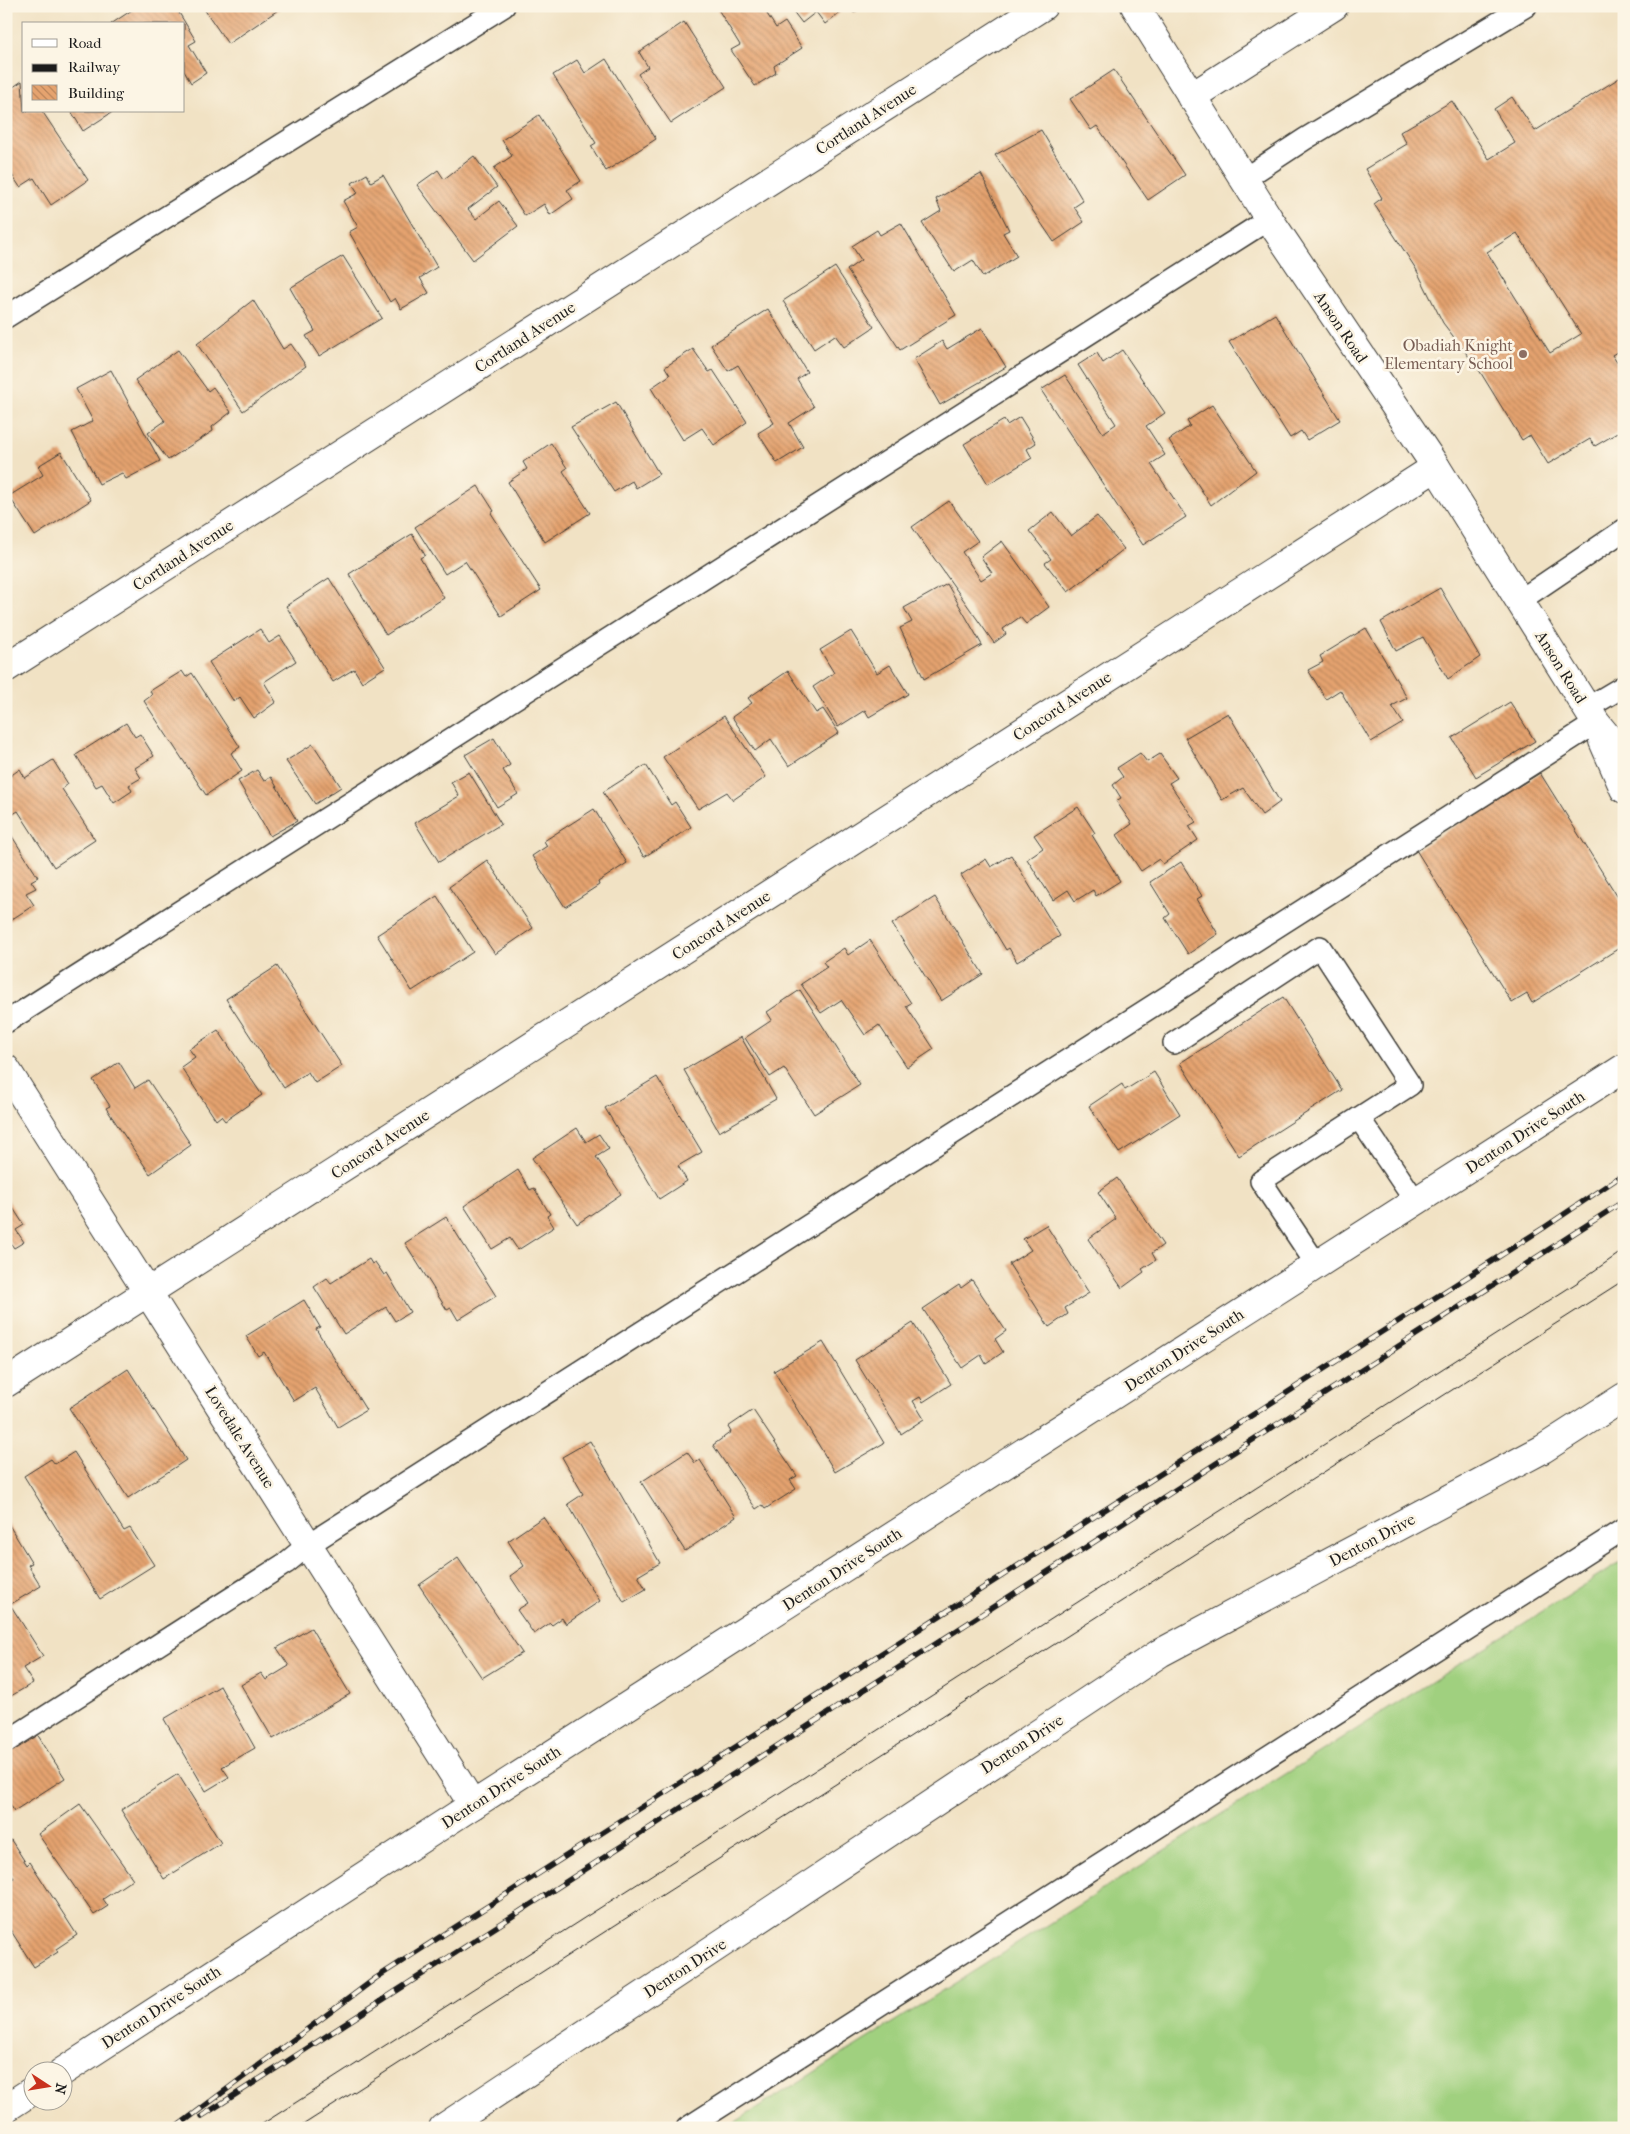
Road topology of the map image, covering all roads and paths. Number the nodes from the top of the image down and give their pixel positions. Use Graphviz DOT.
graph roads {
  1 [pos="504,6"];
  2 [pos="1043,6"];
  3 [pos="1135,6"];
  4 [pos="1334,6"];
  5 [pos="1526,6"];
  6 [pos="1191,97"];
  7 [pos="1244,179"];
  8 [pos="1269,219"];
  9 [pos="6,317"];
  10 [pos="1436,467"];
  11 [pos="1624,530"];
  12 [pos="1520,600"];
  13 [pos="6,668"];
  14 [pos="1624,686"];
  15 [pos="1592,716"];
  16 [pos="1624,757"];
  17 [pos="1624,789"];
  18 [pos="6,1022"];
  19 [pos="1174,1043"];
  20 [pos="1624,1068"];
  21 [pos="6,1069"];
  22 [pos="1359,1118"];
  23 [pos="1416,1202"];
  24 [pos="1317,1265"];
  25 [pos="148,1292"];
  26 [pos="6,1383"];
  27 [pos="1624,1397"];
  28 [pos="1624,1529"];
  29 [pos="308,1545"];
  30 [pos="6,1742"];
  31 [pos="473,1805"];
  32 [pos="72,2066"];
  33 [pos="22,2098"];
  34 [pos="6,2108"];
  35 [pos="443,2128"];
  36 [pos="687,2128"];
  1 -- 9 [label="lane"];
  2 -- 13 [label="street, Cortland Avenue"];
  3 -- 6 [label="street, Anson Road"];
  4 -- 6 [label="street"];
  5 -- 7 [label="lane"];
  6 -- 7 [label="street, Anson Road"];
  7 -- 8 [label="street, Anson Road"];
  8 -- 10 [label="street, Anson Road"];
  8 -- 18 [label="lane"];
  10 -- 12 [label="street, Anson Road"];
  10 -- 25 [label="street, Concord Avenue"];
  11 -- 12 [label="lane"];
  12 -- 15 [label="street, Anson Road"];
  14 -- 15 [label="lane"];
  15 -- 16 [label="street, Anson Road"];
  15 -- 17 [label="street, Anson Road"];
  15 -- 29 [label="lane"];
  19 -- 22 [label="lane"];
  20 -- 23 [label="street, Denton Drive South"];
  21 -- 25 [label="street, Lovedale Avenue"];
  22 -- 23 [label="lane"];
  22 -- 24 [label="lane"];
  23 -- 24 [label="street, Denton Drive South"];
  24 -- 31 [label="street, Denton Drive South"];
  25 -- 26 [label="street, Concord Avenue"];
  25 -- 29 [label="street, Lovedale Avenue"];
  27 -- 35 [label="street, Denton Drive"];
  28 -- 36 [label="lane"];
  29 -- 30 [label="lane"];
  29 -- 31 [label="street, Lovedale Avenue"];
  31 -- 32 [label="street, Denton Drive South"];
  33 -- 34 [label="street"];
}
